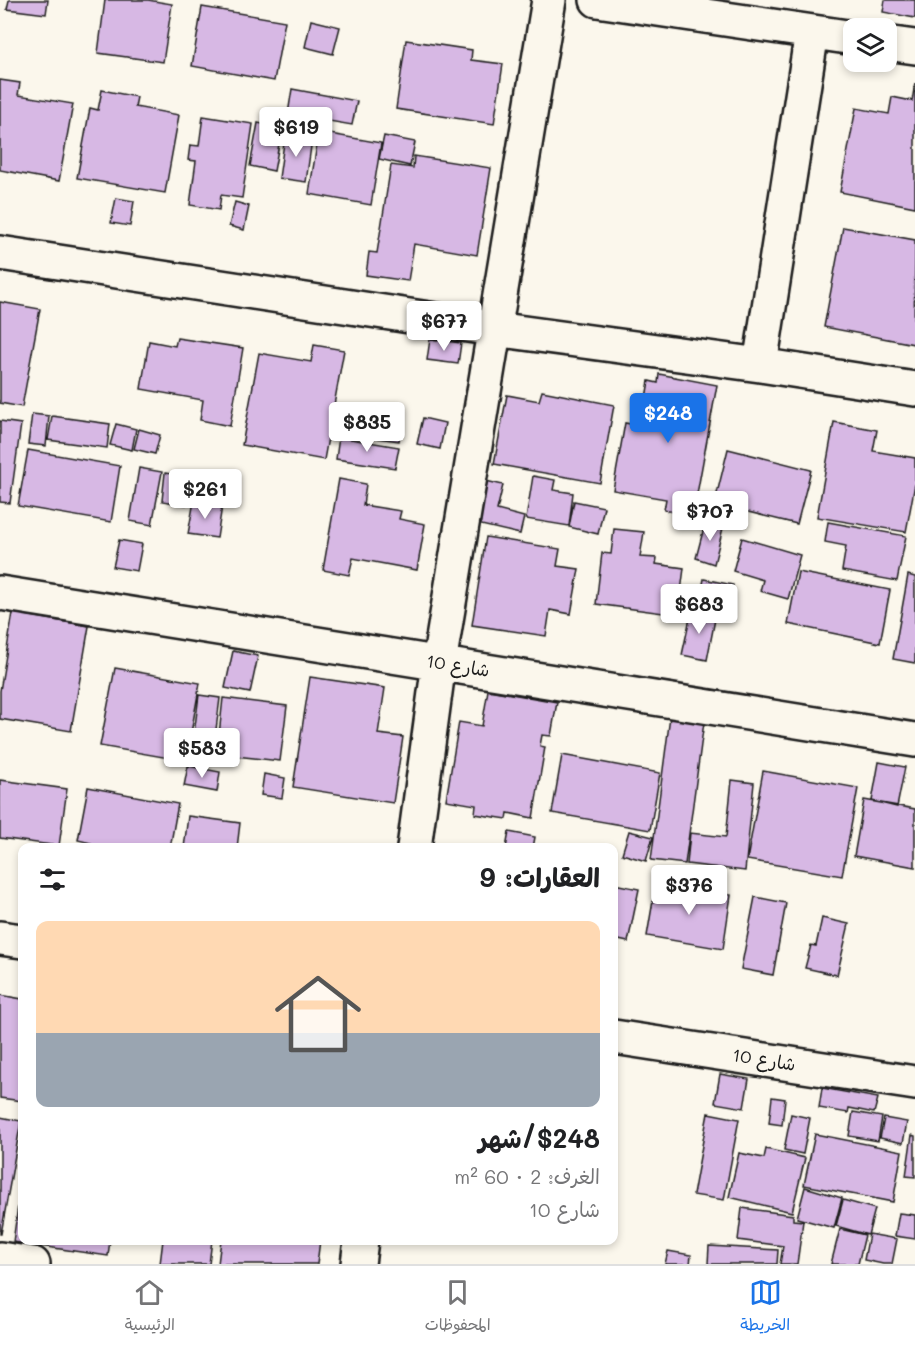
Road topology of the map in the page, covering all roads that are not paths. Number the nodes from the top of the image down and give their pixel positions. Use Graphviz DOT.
graph roads {
  1 [pos="549,0"];
  2 [pos="597,0"];
  3 [pos="812,32"];
  4 [pos="843,36"];
  5 [pos="897,45"];
  6 [pos="915,47"];
  7 [pos="0,253"];
  8 [pos="494,329"];
  9 [pos="760,365"];
  10 [pos="915,389"];
  11 [pos="0,593"];
  12 [pos="439,663"];
  13 [pos="915,740"];
  14 [pos="415,843"];
  15 [pos="0,938"];
  16 [pos="18,940"];
  17 [pos="618,1038"];
  18 [pos="915,1083"];
  19 [pos="360,1245"];
  20 [pos="0,1259"];
  21 [pos="33,1264"];
  22 [pos="358,1264"];
  1 -- 8 [label="street"];
  2 -- 3 [label="street"];
  3 -- 4 [label="street"];
  3 -- 9 [label="street"];
  5 -- 6 [label="street"];
  7 -- 8 [label="street"];
  8 -- 9 [label="street"];
  8 -- 12 [label="street"];
  9 -- 10 [label="street"];
  11 -- 12 [label="street, شارع 10"];
  12 -- 13 [label="street, شارع 10"];
  12 -- 14 [label="street"];
  15 -- 16 [label="street"];
  17 -- 18 [label="street, شارع 10"];
  19 -- 22 [label="street"];
  20 -- 21 [label="street"];
}
